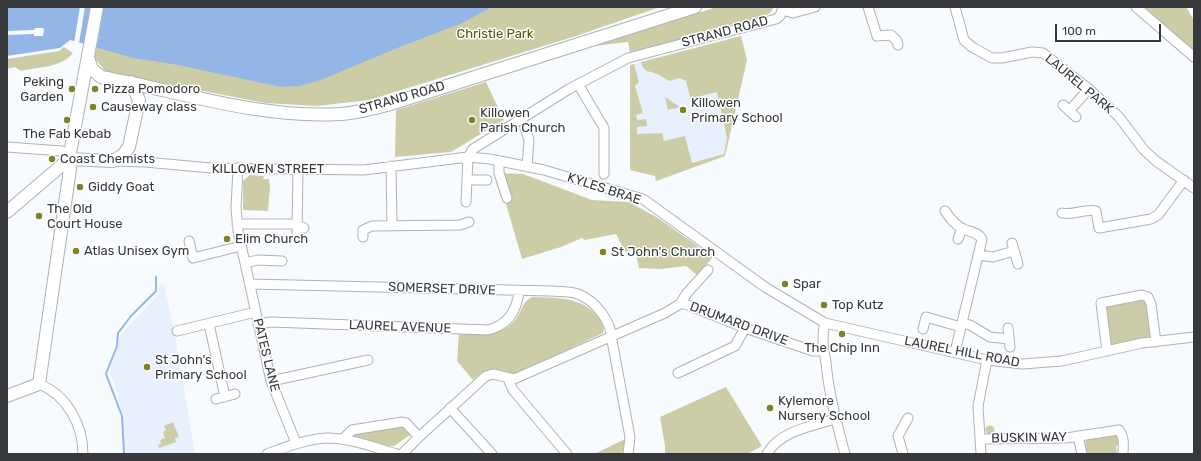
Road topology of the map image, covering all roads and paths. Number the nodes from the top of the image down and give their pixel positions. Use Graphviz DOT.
graph roads {
  1 [pos="97,7"];
  2 [pos="696,7"];
  3 [pos="815,7"];
  4 [pos="868,7"];
  5 [pos="954,7"];
  6 [pos="1136,7"];
  7 [pos="783,9"];
  8 [pos="898,45"];
  9 [pos="1194,57"];
  10 [pos="91,68"];
  11 [pos="131,82"];
  12 [pos="578,84"];
  13 [pos="82,85"];
  14 [pos="162,89"];
  15 [pos="1089,89"];
  16 [pos="139,100"];
  17 [pos="1069,111"];
  18 [pos="525,128"];
  19 [pos="484,141"];
  20 [pos="7,147"];
  21 [pos="129,147"];
  22 [pos="468,157"];
  23 [pos="490,159"];
  24 [pos="69,160"];
  25 [pos="113,161"];
  26 [pos="499,161"];
  27 [pos="145,162"];
  28 [pos="391,166"];
  29 [pos="527,167"];
  30 [pos="238,168"];
  31 [pos="298,169"];
  32 [pos="604,174"];
  33 [pos="467,180"];
  34 [pos="487,180"];
  35 [pos="1184,180"];
  36 [pos="1194,188"];
  37 [pos="507,198"];
  38 [pos="466,202"];
  39 [pos="945,211"];
  40 [pos="7,212"];
  41 [pos="1062,213"];
  42 [pos="469,222"];
  43 [pos="237,224"];
  44 [pos="301,226"];
  45 [pos="392,226"];
  46 [pos="962,228"];
  47 [pos="297,235"];
  48 [pos="363,236"];
  49 [pos="958,239"];
  50 [pos="189,241"];
  51 [pos="241,246"];
  52 [pos="979,256"];
  53 [pos="282,261"];
  54 [pos="245,263"];
  55 [pos="1018,264"];
  56 [pos="708,270"];
  57 [pos="250,284"];
  58 [pos="519,291"];
  59 [pos="680,304"];
  60 [pos="256,312"];
  61 [pos="209,324"];
  62 [pos="258,324"];
  63 [pos="825,324"];
  64 [pos="962,325"];
  65 [pos="745,328"];
  66 [pos="1008,328"];
  67 [pos="923,329"];
  68 [pos="177,331"];
  69 [pos="612,336"];
  70 [pos="1194,337"];
  71 [pos="1156,342"];
  72 [pos="824,351"];
  73 [pos="1107,351"];
  74 [pos="955,352"];
  75 [pos="368,360"];
  76 [pos="987,360"];
  77 [pos="678,373"];
  78 [pos="508,379"];
  79 [pos="271,381"];
  80 [pos="39,384"];
  81 [pos="235,394"];
  82 [pos="7,396"];
  83 [pos="225,397"];
  84 [pos="216,399"];
  85 [pos="450,408"];
  86 [pos="908,418"];
  87 [pos="835,419"];
  88 [pos="1078,436"];
  89 [pos="419,437"];
  90 [pos="343,439"];
  91 [pos="980,439"];
  92 [pos="296,443"];
  93 [pos="83,454"];
  94 [pos="268,454"];
  95 [pos="397,454"];
  96 [pos="402,454"];
  97 [pos="492,454"];
  98 [pos="568,454"];
  99 [pos="628,454"];
  100 [pos="767,454"];
  101 [pos="846,454"];
  102 [pos="903,454"];
  103 [pos="981,454"];
  104 [pos="1082,454"];
  105 [pos="1123,454"];
  1 -- 10 [label="main road"];
  2 -- 14 [label="main road, STRAND ROAD"];
  3 -- 7 [label="street, STRAND ROAD"];
  4 -- 8 [label="street"];
  5 -- 15 [label="street, LAUREL PARK"];
  6 -- 9 [label="street"];
  7 -- 12 [label="street, STRAND ROAD"];
  10 -- 11 [label="main road, STRAND ROAD"];
  10 -- 13 [label="main road"];
  10 -- 13 [label="main road"];
  11 -- 14 [label="main road, STRAND ROAD"];
  11 -- 16 [label="main road"];
  12 -- 19 [label="street, STRAND ROAD"];
  12 -- 32 [label="street"];
  13 -- 24 [label="main road"];
  14 -- 16 [label="main road"];
  15 -- 17 [label="street"];
  15 -- 35 [label="street, LAUREL PARK"];
  16 -- 21 [label="main road"];
  18 -- 29 [label="street"];
  19 -- 22 [label="street, STRAND ROAD"];
  19 -- 23 [label="street"];
  20 -- 24 [label="street"];
  21 -- 25 [label="main road"];
  21 -- 27 [label="street"];
  22 -- 23 [label="street, KYLES BRAE"];
  22 -- 28 [label="street, KILLOWEN STREET"];
  22 -- 33 [label="street"];
  23 -- 26 [label="street, KYLES BRAE"];
  24 -- 25 [label="main road, KILLOWEN STREET"];
  24 -- 40 [label="main road"];
  24 -- 80 [label="main road"];
  25 -- 27 [label="street, KILLOWEN STREET"];
  26 -- 29 [label="street, KYLES BRAE"];
  26 -- 37 [label="street"];
  27 -- 30 [label="street, KILLOWEN STREET"];
  28 -- 31 [label="street, KILLOWEN STREET"];
  28 -- 45 [label="street"];
  29 -- 63 [label="street, KYLES BRAE"];
  30 -- 31 [label="street, KILLOWEN STREET"];
  30 -- 43 [label="street, PATES LANE"];
  31 -- 44 [label="street"];
  33 -- 34 [label="street"];
  33 -- 38 [label="street"];
  35 -- 36 [label="street, LAUREL PARK"];
  35 -- 41 [label="street"];
  39 -- 46 [label="street"];
  42 -- 45 [label="street"];
  43 -- 44 [label="street"];
  43 -- 51 [label="street, PATES LANE"];
  44 -- 47 [label="street"];
  45 -- 48 [label="street"];
  46 -- 49 [label="street"];
  46 -- 52 [label="street"];
  50 -- 51 [label="street"];
  51 -- 54 [label="street, PATES LANE"];
  52 -- 55 [label="street"];
  52 -- 64 [label="street"];
  53 -- 54 [label="street"];
  54 -- 57 [label="street, PATES LANE"];
  56 -- 59 [label="street"];
  57 -- 58 [label="street, SOMERSET DRIVE"];
  57 -- 60 [label="street, PATES LANE"];
  58 -- 62 [label="street, LAUREL AVENUE"];
  58 -- 69 [label="street, SOMERSET DRIVE"];
  59 -- 65 [label="street, DRUMARD DRIVE"];
  59 -- 69 [label="street, DRUMARD DRIVE"];
  60 -- 61 [label="street"];
  60 -- 62 [label="street, PATES LANE"];
  61 -- 68 [label="street"];
  61 -- 83 [label="street"];
  62 -- 79 [label="street, PATES LANE"];
  63 -- 72 [label="street"];
  63 -- 74 [label="street, LAUREL HILL ROAD"];
  64 -- 66 [label="street"];
  64 -- 67 [label="street"];
  64 -- 74 [label="street"];
  65 -- 72 [label="street, DRUMARD DRIVE"];
  65 -- 77 [label="street"];
  69 -- 78 [label="street, DRUMARD DRIVE"];
  69 -- 99 [label="street"];
  70 -- 71 [label="street, LAUREL HILL ROAD"];
  71 -- 73 [label="street, LAUREL HILL ROAD"];
  71 -- 73 [label="street"];
  72 -- 87 [label="street"];
  73 -- 76 [label="street, LAUREL HILL ROAD"];
  74 -- 76 [label="street, LAUREL HILL ROAD"];
  75 -- 79 [label="street"];
  76 -- 91 [label="street"];
  78 -- 85 [label="street"];
  78 -- 98 [label="street"];
  79 -- 92 [label="street, PATES LANE"];
  80 -- 82 [label="main road"];
  80 -- 93 [label="street"];
  81 -- 83 [label="street"];
  83 -- 84 [label="street"];
  85 -- 89 [label="street"];
  85 -- 97 [label="street"];
  86 -- 102 [label="street"];
  87 -- 100 [label="street"];
  87 -- 101 [label="street"];
  88 -- 91 [label="street, BUSKIN WAY"];
  88 -- 104 [label="street, BUSKIN WAY"];
  88 -- 105 [label="street, BUSKIN WAY"];
  89 -- 90 [label="street"];
  89 -- 96 [label="street"];
  90 -- 92 [label="street"];
  90 -- 95 [label="street"];
  91 -- 103 [label="street"];
  92 -- 94 [label="street"];
}
